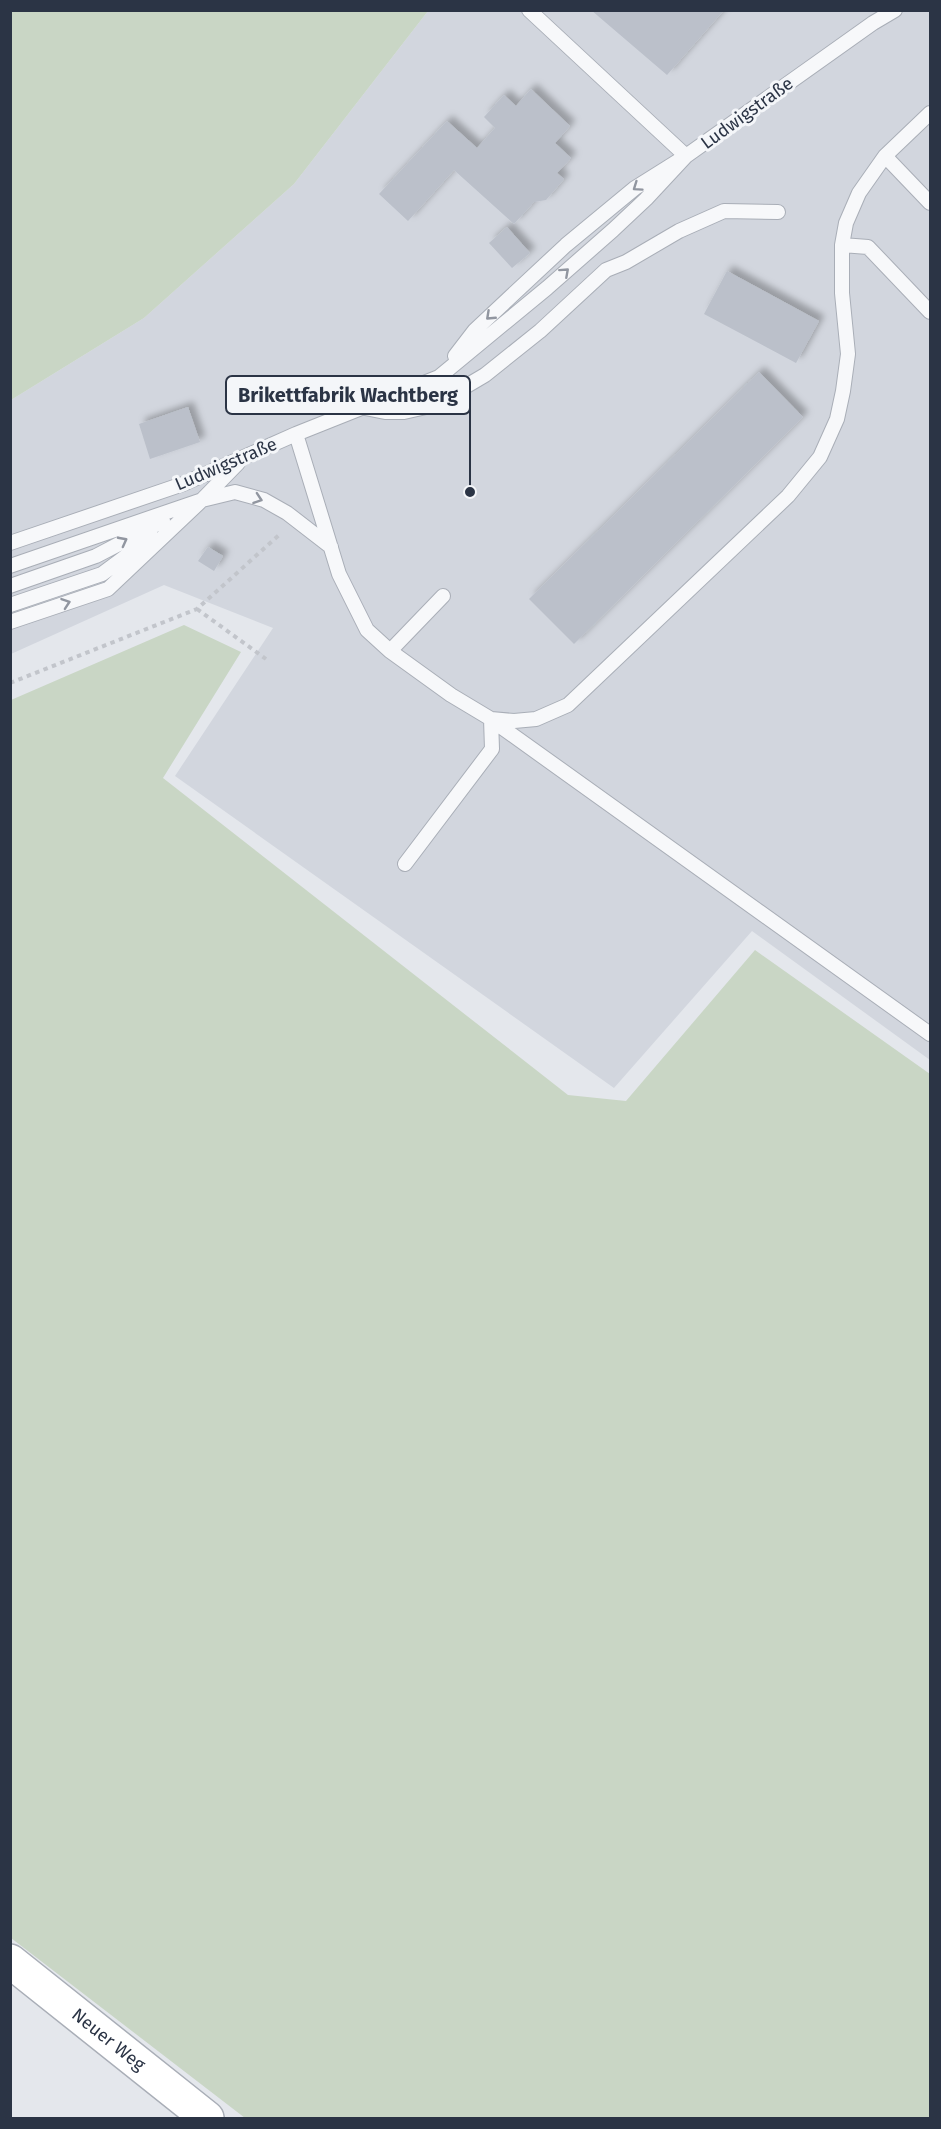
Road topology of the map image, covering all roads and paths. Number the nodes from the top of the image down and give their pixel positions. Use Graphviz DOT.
graph roads {
  1 [pos="529,10"];
  2 [pos="895,10"];
  3 [pos="930,113"];
  4 [pos="686,156"];
  5 [pos="885,156"];
  6 [pos="930,203"];
  7 [pos="778,212"];
  8 [pos="842,244"];
  9 [pos="930,312"];
  10 [pos="365,408"];
  11 [pos="296,434"];
  12 [pos="244,457"];
  13 [pos="202,500"];
  14 [pos="298,521"];
  15 [pos="10,543"];
  16 [pos="331,547"];
  17 [pos="10,566"];
  18 [pos="10,586"];
  19 [pos="443,596"];
  20 [pos="10,605"];
  21 [pos="197,609"];
  22 [pos="10,622"];
  23 [pos="390,651"];
  24 [pos="266,659"];
  25 [pos="10,683"];
  26 [pos="491,719"];
  27 [pos="405,864"];
  28 [pos="930,1034"];
  29 [pos="10,1961"];
  30 [pos="207,2118"];
  1 -- 4 [label="lane, Ludwigstraße"];
  2 -- 4 [label="lane, Ludwigstraße"];
  3 -- 5 [label="lane"];
  4 -- 10 [label="lane, Ludwigstraße"];
  5 -- 6 [label="lane"];
  5 -- 8 [label="lane"];
  7 -- 10 [label="lane"];
  8 -- 9 [label="lane"];
  8 -- 26 [label="lane"];
  10 -- 11 [label="lane, Ludwigstraße"];
  11 -- 12 [label="lane, Ludwigstraße"];
  11 -- 16 [label="lane"];
  12 -- 13 [label="lane"];
  12 -- 15 [label="lane, Ludwigstraße"];
  13 -- 14 [label="lane, one-way"];
  13 -- 17 [label="lane"];
  18 -- 13 [label="lane, one-way"];
  13 -- 20 [label="lane"];
  22 -- 13 [label="lane, one-way"];
  14 -- 16 [label="lane"];
  14 -- 21 [label="path"];
  16 -- 23 [label="lane"];
  19 -- 23 [label="lane"];
  21 -- 24 [label="path"];
  21 -- 25 [label="path"];
  23 -- 26 [label="lane"];
  26 -- 27 [label="lane"];
  26 -- 28 [label="lane"];
  29 -- 30 [label="main road, Neuer Weg"];
}
